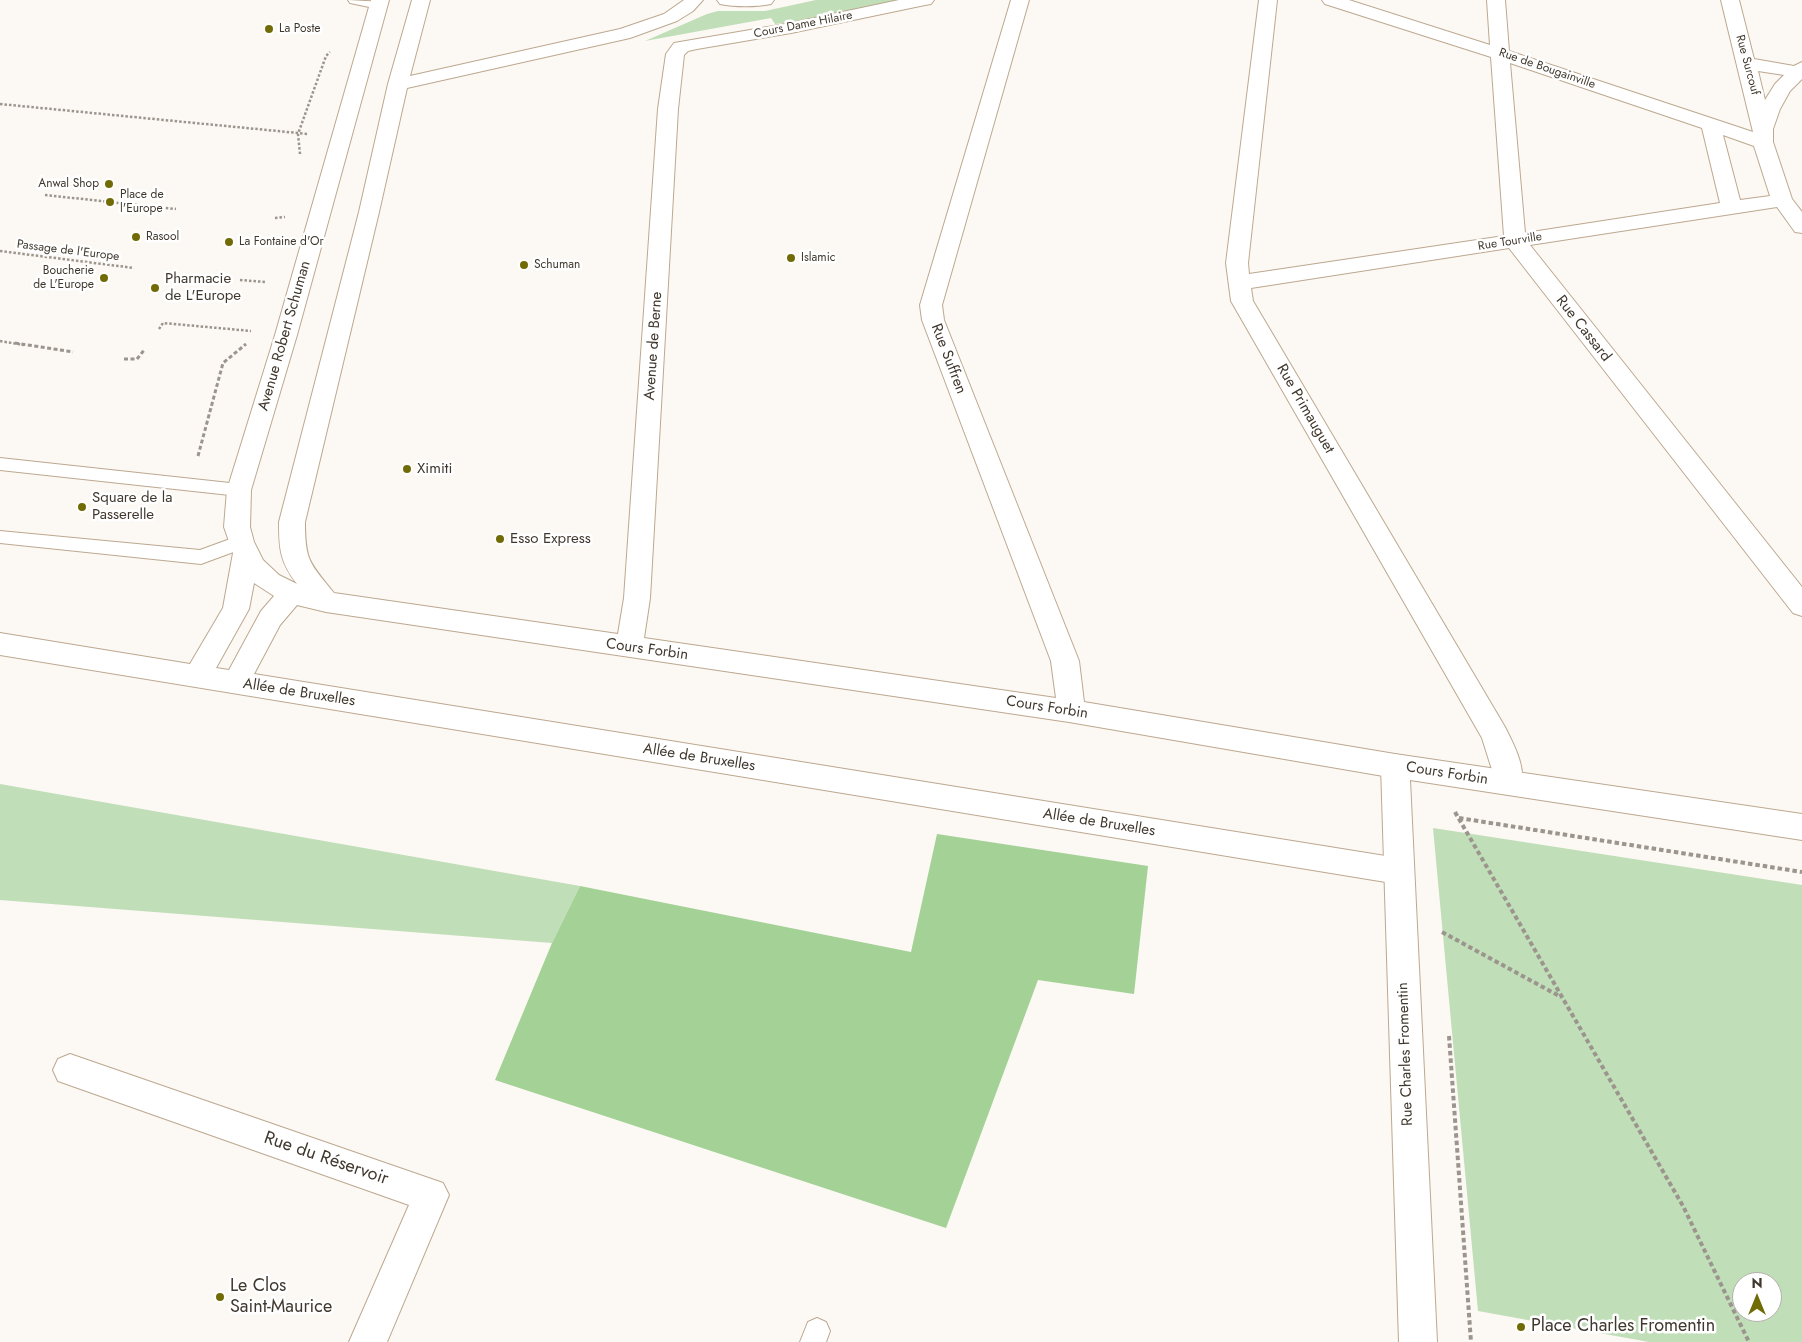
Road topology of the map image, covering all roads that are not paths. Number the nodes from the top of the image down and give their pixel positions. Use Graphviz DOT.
graph roads {
  1 [pos="354,0"];
  2 [pos="421,0"];
  3 [pos="694,0"];
  4 [pos="726,0"];
  5 [pos="765,0"];
  6 [pos="925,0"];
  7 [pos="1020,0"];
  8 [pos="1268,0"];
  9 [pos="1331,0"];
  10 [pos="1496,0"];
  11 [pos="1730,0"];
  12 [pos="380,3"];
  13 [pos="681,48"];
  14 [pos="1501,54"];
  15 [pos="1746,62"];
  16 [pos="1800,70"];
  17 [pos="398,84"];
  18 [pos="1711,125"];
  19 [pos="1763,136"];
  20 [pos="1782,200"];
  21 [pos="1731,207"];
  22 [pos="1802,227"];
  23 [pos="1515,241"];
  24 [pos="1238,284"];
  25 [pos="0,464"];
  26 [pos="239,490"];
  27 [pos="0,537"];
  28 [pos="243,548"];
  29 [pos="292,593"];
  30 [pos="326,602"];
  31 [pos="1802,606"];
  32 [pos="0,644"];
  33 [pos="629,647"];
  34 [pos="196,676"];
  35 [pos="236,682"];
  36 [pos="1069,711"];
  37 [pos="1395,766"];
  38 [pos="1509,784"];
  39 [pos="1802,828"];
  40 [pos="1398,871"];
  41 [pos="70,1070"];
  42 [pos="368,1342"];
  43 [pos="1418,1342"];
  1 -- 12 [label="lane"];
  2 -- 17 [label="street"];
  3 -- 17 [label="street"];
  4 -- 5 [label="street"];
  6 -- 13 [label="street, Cours Dame Hilaire"];
  7 -- 36 [label="street, Rue Suffren"];
  8 -- 24 [label="street, Rue Primauguet"];
  9 -- 14 [label="street, Rue de Bougainville"];
  10 -- 14 [label="street"];
  11 -- 15 [label="street, Rue Surcouf"];
  12 -- 26 [label="street, Avenue Robert Schuman"];
  13 -- 33 [label="street, Avenue de Berne"];
  14 -- 18 [label="street, Rue de Bougainville"];
  14 -- 23 [label="street"];
  15 -- 16 [label="street"];
  15 -- 19 [label="street, Rue Surcouf"];
  16 -- 19 [label="street"];
  17 -- 30 [label="street"];
  18 -- 19 [label="street, Rue de Bougainville"];
  18 -- 21 [label="street"];
  19 -- 20 [label="street, Rue Surcouf"];
  20 -- 21 [label="street, Rue Tourville"];
  20 -- 22 [label="street, Rue Surcouf"];
  21 -- 23 [label="street, Rue Tourville"];
  23 -- 24 [label="street, Rue Tourville"];
  23 -- 31 [label="street, Rue Cassard"];
  24 -- 38 [label="street, Rue Primauguet"];
  25 -- 26 [label="lane"];
  26 -- 28 [label="street, Avenue Robert Schuman"];
  27 -- 28 [label="lane"];
  28 -- 29 [label="street"];
  28 -- 34 [label="street"];
  29 -- 30 [label="street, Cours Forbin"];
  29 -- 35 [label="street"];
  30 -- 33 [label="street, Cours Forbin"];
  32 -- 34 [label="street, Allée de Bruxelles"];
  33 -- 36 [label="street, Cours Forbin"];
  34 -- 35 [label="street, Allée de Bruxelles"];
  35 -- 40 [label="street, Allée de Bruxelles"];
  36 -- 37 [label="street, Cours Forbin"];
  37 -- 38 [label="street, Cours Forbin"];
  37 -- 40 [label="street, Rue Charles Fromentin"];
  38 -- 39 [label="street, Cours Forbin"];
  40 -- 43 [label="street, Rue Charles Fromentin"];
  41 -- 42 [label="street, Rue du Réservoir"];
}
